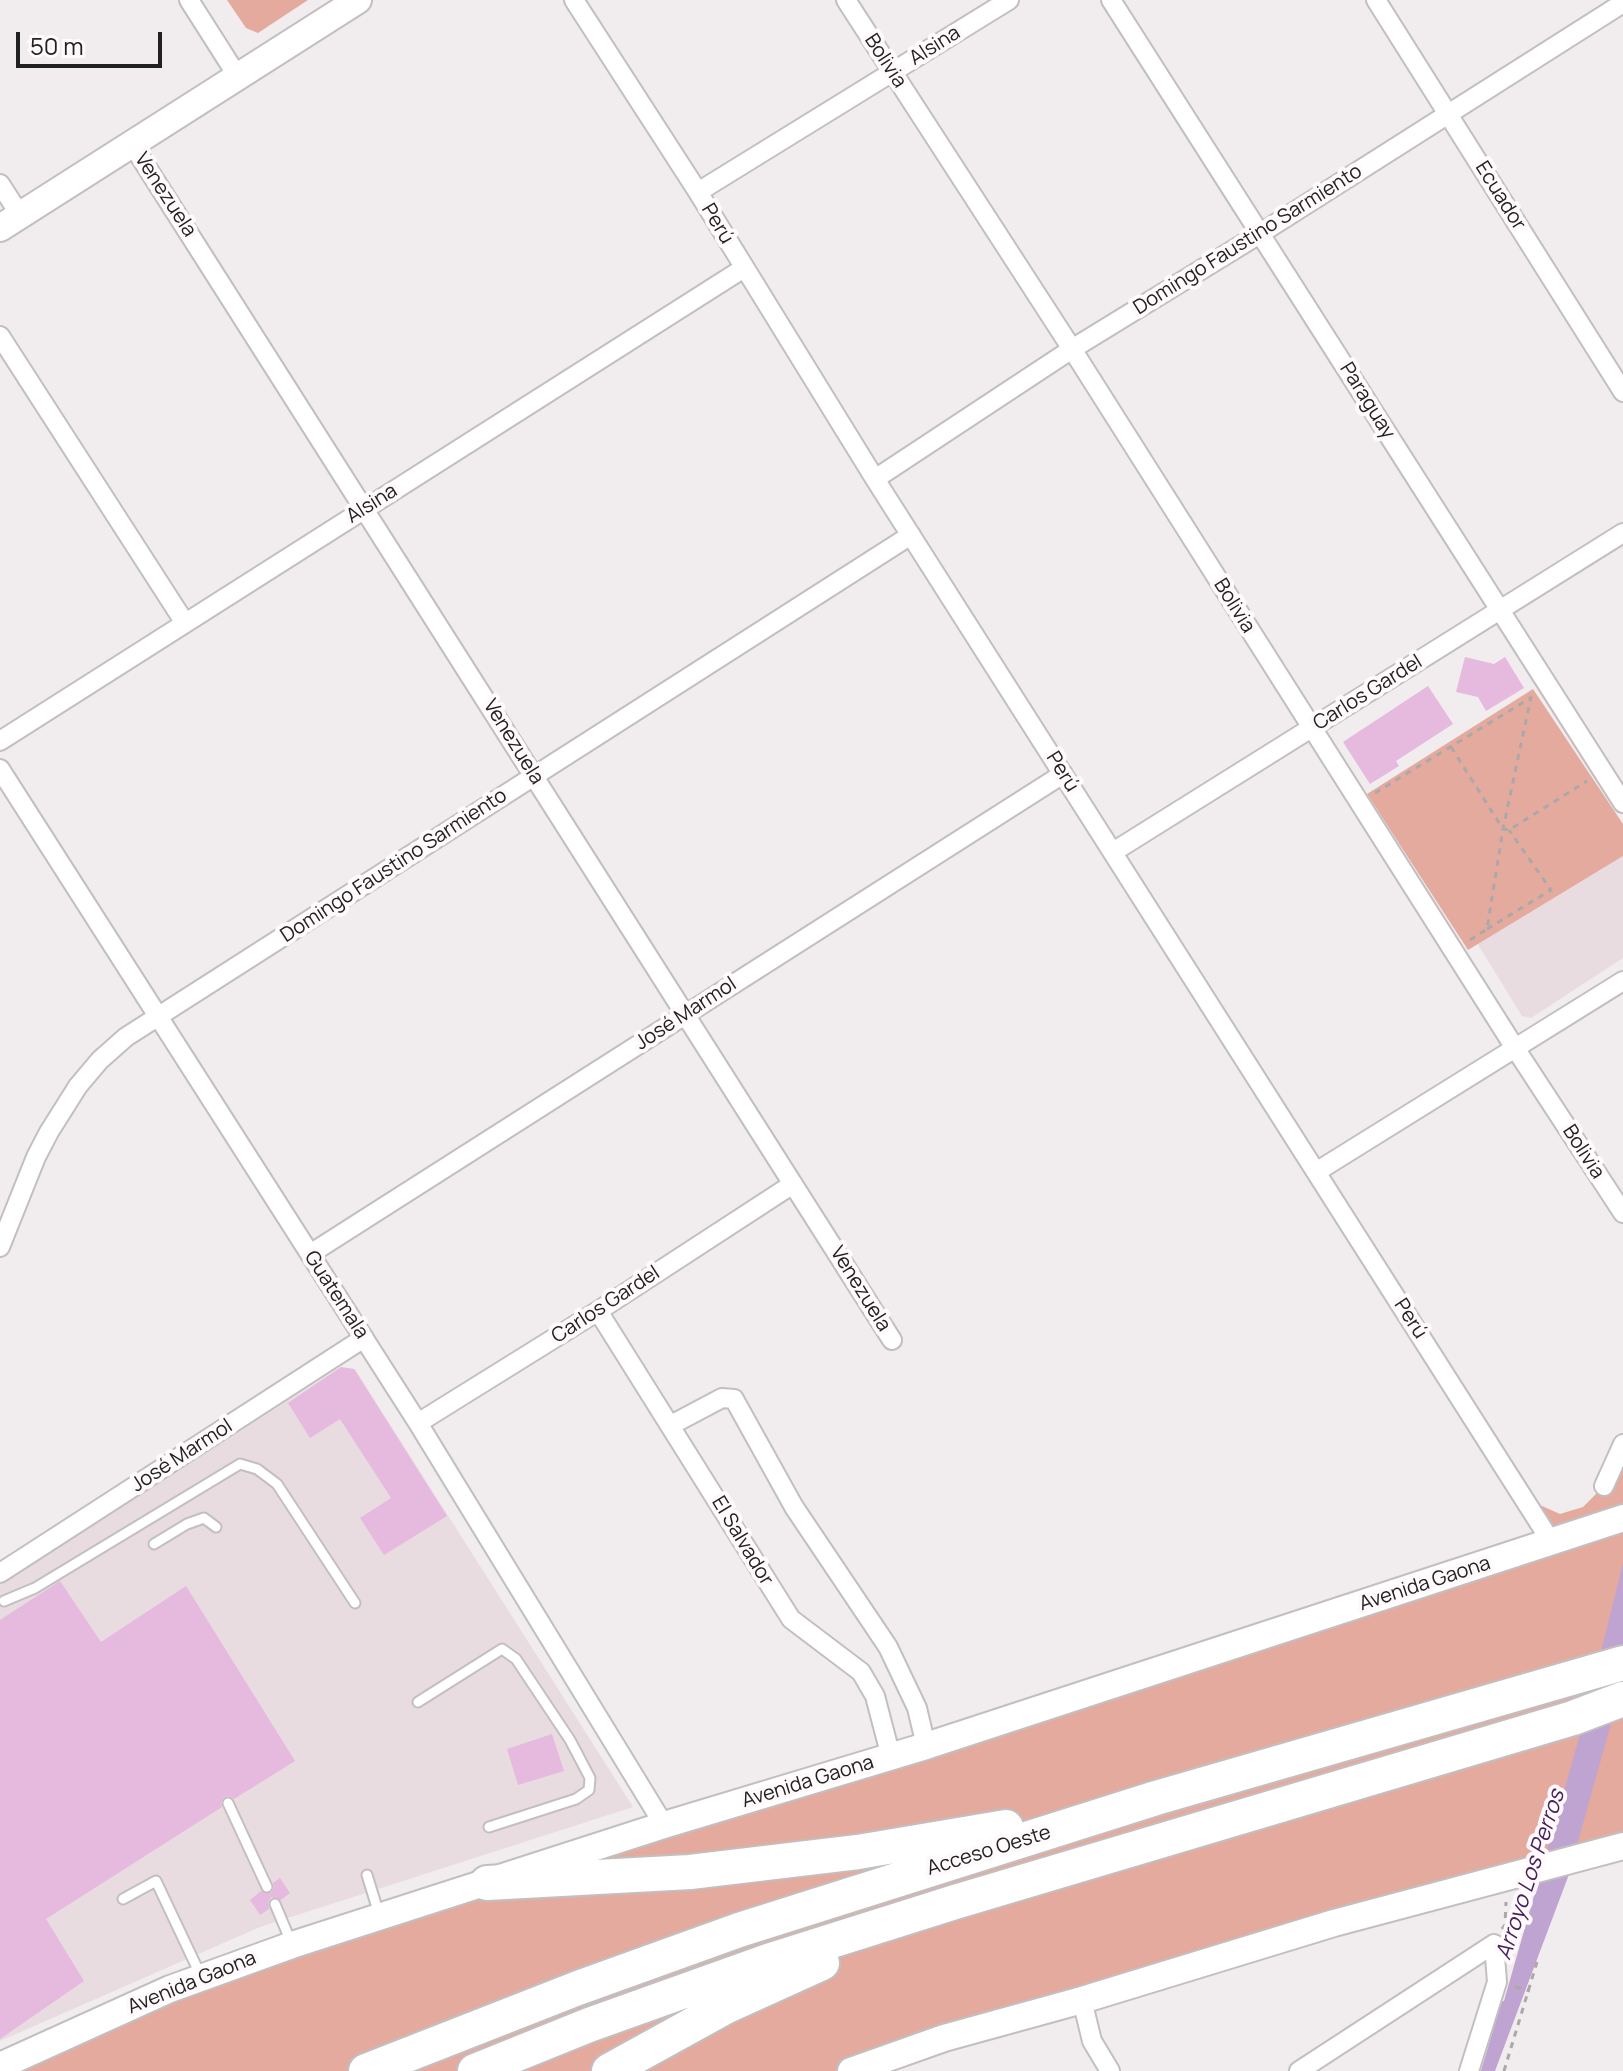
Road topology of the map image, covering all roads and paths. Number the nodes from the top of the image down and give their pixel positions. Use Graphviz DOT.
graph roads {
  1 [pos="189,0"];
  2 [pos="358,0"];
  3 [pos="574,0"];
  4 [pos="846,0"];
  5 [pos="1009,0"];
  6 [pos="1111,0"];
  7 [pos="1376,0"];
  8 [pos="1623,3"];
  9 [pos="893,73"];
  10 [pos="238,77"];
  11 [pos="1449,113"];
  12 [pos="132,144"];
  13 [pos="0,184"];
  14 [pos="698,192"];
  15 [pos="10,222"];
  16 [pos="1261,233"];
  17 [pos="744,268"];
  18 [pos="0,336"];
  19 [pos="1072,349"];
  20 [pos="1623,392"];
  21 [pos="875,479"];
  22 [pos="365,509"];
  23 [pos="1623,533"];
  24 [pos="911,535"];
  25 [pos="1500,612"];
  26 [pos="185,623"];
  27 [pos="1549,687"];
  28 [pos="1531,697"];
  29 [pos="1312,728"];
  30 [pos="0,741"];
  31 [pos="1451,747"];
  32 [pos="0,769"];
  33 [pos="1603,771"];
  34 [pos="1063,774"];
  35 [pos="534,776"];
  36 [pos="1360,803"];
  37 [pos="1623,803"];
  38 [pos="1503,829"];
  39 [pos="1509,830"];
  40 [pos="1113,852"];
  41 [pos="1487,929"];
  42 [pos="1453,951"];
  43 [pos="1623,981"];
  44 [pos="686,1014"];
  45 [pos="158,1016"];
  46 [pos="1515,1048"];
  47 [pos="1316,1172"];
  48 [pos="793,1184"];
  49 [pos="1623,1213"];
  50 [pos="0,1247"];
  51 [pos="310,1254"];
  52 [pos="598,1311"];
  53 [pos="364,1338"];
  54 [pos="892,1340"];
  55 [pos="418,1423"];
  56 [pos="671,1425"];
  57 [pos="1623,1444"];
  58 [pos="1604,1486"];
  59 [pos="1613,1521"];
  60 [pos="216,1527"];
  61 [pos="1552,1543"];
  62 [pos="154,1544"];
  63 [pos="0,1573"];
  64 [pos="4,1601"];
  65 [pos="355,1603"];
  66 [pos="1623,1663"];
  67 [pos="1623,1699"];
  68 [pos="418,1702"];
  69 [pos="926,1746"];
  70 [pos="891,1757"];
  71 [pos="1156,1798"];
  72 [pos="228,1803"];
  73 [pos="664,1825"];
  74 [pos="489,1827"];
  75 [pos="1623,1846"];
  76 [pos="367,1875"];
  77 [pos="1514,1876"];
  78 [pos="487,1883"];
  79 [pos="267,1887"];
  80 [pos="123,1899"];
  81 [pos="955,1902"];
  82 [pos="275,1904"];
  83 [pos="379,1918"];
  84 [pos="1494,1944"];
  85 [pos="292,1945"];
  86 [pos="1537,1962"];
  87 [pos="201,1977"];
  88 [pos="1082,2000"];
  89 [pos="0,2066"];
  90 [pos="366,2071"];
  91 [pos="475,2071"];
  92 [pos="609,2071"];
  93 [pos="851,2071"];
  94 [pos="1110,2071"];
  95 [pos="1299,2071"];
  96 [pos="1469,2071"];
  97 [pos="1504,2071"];
  1 -- 10 [label="street"];
  2 -- 10 [label="street"];
  3 -- 14 [label="street, Perú"];
  4 -- 9 [label="street, Bolivia"];
  5 -- 9 [label="street, Alsina"];
  6 -- 16 [label="street, Paraguay"];
  7 -- 11 [label="street, Ecuador"];
  8 -- 11 [label="street, Domingo Faustino Sarmiento"];
  9 -- 14 [label="street, Alsina"];
  9 -- 19 [label="street, Bolivia"];
  10 -- 12 [label="street"];
  11 -- 16 [label="street, Domingo Faustino Sarmiento"];
  11 -- 20 [label="street, Ecuador"];
  12 -- 15 [label="street"];
  12 -- 22 [label="street, Venezuela"];
  13 -- 15 [label="street"];
  14 -- 17 [label="street, Perú"];
  16 -- 19 [label="street, Domingo Faustino Sarmiento"];
  16 -- 25 [label="street, Paraguay"];
  17 -- 21 [label="street, Perú"];
  17 -- 22 [label="street, Alsina"];
  18 -- 26 [label="street"];
  19 -- 21 [label="street, Domingo Faustino Sarmiento"];
  19 -- 29 [label="street, Bolivia"];
  21 -- 24 [label="street, Perú"];
  22 -- 26 [label="street, Alsina"];
  22 -- 35 [label="street, Venezuela"];
  23 -- 25 [label="street, Carlos Gardel"];
  24 -- 34 [label="street, Perú"];
  24 -- 35 [label="street, Domingo Faustino Sarmiento"];
  25 -- 27 [label="street, Paraguay"];
  25 -- 29 [label="street, Carlos Gardel"];
  26 -- 30 [label="street, Alsina"];
  27 -- 28 [label="path"];
  27 -- 33 [label="street, Paraguay"];
  28 -- 31 [label="path"];
  28 -- 38 [label="path"];
  29 -- 36 [label="street, Bolivia"];
  29 -- 40 [label="street, Carlos Gardel"];
  31 -- 36 [label="path"];
  31 -- 38 [label="path"];
  32 -- 45 [label="street, Guatemala"];
  33 -- 37 [label="street, Paraguay"];
  33 -- 39 [label="path"];
  34 -- 40 [label="street, Perú"];
  34 -- 44 [label="street, José Marmol"];
  35 -- 44 [label="street, Venezuela"];
  35 -- 45 [label="street, Domingo Faustino Sarmiento"];
  36 -- 42 [label="street, Bolivia"];
  38 -- 39 [label="path"];
  38 -- 41 [label="path"];
  39 -- 41 [label="path"];
  40 -- 47 [label="street, Perú"];
  41 -- 42 [label="path"];
  42 -- 46 [label="street, Bolivia"];
  43 -- 46 [label="street"];
  44 -- 48 [label="street, Venezuela"];
  44 -- 51 [label="street, José Marmol"];
  45 -- 50 [label="street, Domingo Faustino Sarmiento"];
  45 -- 51 [label="street, Guatemala"];
  46 -- 47 [label="street"];
  46 -- 49 [label="street, Bolivia"];
  47 -- 61 [label="street, Perú"];
  48 -- 52 [label="street, Carlos Gardel"];
  48 -- 54 [label="street, Venezuela"];
  51 -- 53 [label="street, Guatemala"];
  52 -- 55 [label="street, Carlos Gardel"];
  52 -- 56 [label="street, El Salvador"];
  53 -- 55 [label="street, Guatemala"];
  53 -- 63 [label="street, José Marmol"];
  55 -- 73 [label="street, Guatemala"];
  56 -- 69 [label="street"];
  56 -- 70 [label="street, El Salvador"];
  57 -- 58 [label="street"];
  59 -- 61 [label="street, Avenida Gaona"];
  60 -- 62 [label="lane"];
  61 -- 69 [label="street, Avenida Gaona"];
  64 -- 65 [label="lane"];
  66 -- 71 [label="highway, Acceso Oeste"];
  67 -- 81 [label="highway, Acceso Oeste"];
  68 -- 74 [label="lane"];
  69 -- 70 [label="street, Avenida Gaona"];
  70 -- 73 [label="street, Avenida Gaona"];
  71 -- 78 [label="highway"];
  71 -- 90 [label="highway, Acceso Oeste"];
  72 -- 79 [label="lane"];
  73 -- 78 [label="street, Avenida Gaona"];
  75 -- 77 [label="street"];
  76 -- 83 [label="lane"];
  77 -- 84 [label="path"];
  77 -- 88 [label="street"];
  78 -- 83 [label="street, Avenida Gaona"];
  80 -- 87 [label="lane"];
  81 -- 91 [label="highway, Acceso Oeste"];
  81 -- 92 [label="highway"];
  82 -- 85 [label="lane"];
  83 -- 85 [label="street, Avenida Gaona"];
  84 -- 95 [label="street"];
  84 -- 96 [label="street"];
  85 -- 87 [label="street, Avenida Gaona"];
  86 -- 97 [label="path"];
  87 -- 89 [label="street, Avenida Gaona"];
  88 -- 93 [label="street"];
  88 -- 94 [label="street"];
}
